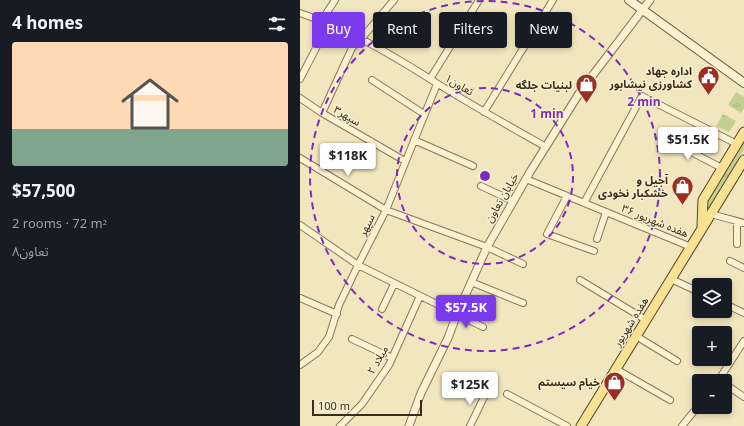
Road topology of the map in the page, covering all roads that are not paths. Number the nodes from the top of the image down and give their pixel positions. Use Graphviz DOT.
graph roads {
  1 [pos="335,0"];
  2 [pos="394,0"];
  3 [pos="479,0"];
  4 [pos="553,0"];
  5 [pos="629,0"];
  6 [pos="650,0"];
  7 [pos="642,10"];
  8 [pos="330,12"];
  9 [pos="300,13"];
  10 [pos="312,17"];
  11 [pos="365,34"];
  12 [pos="365,41"];
  13 [pos="315,48"];
  14 [pos="352,48"];
  15 [pos="300,65"];
  16 [pos="307,67"];
  17 [pos="300,79"];
  18 [pos="430,79"];
  19 [pos="372,80"];
  20 [pos="744,83"];
  21 [pos="438,84"];
  22 [pos="300,98"];
  23 [pos="484,112"];
  24 [pos="322,113"];
  25 [pos="424,114"];
  26 [pos="744,132"];
  27 [pos="662,137"];
  28 [pos="414,140"];
  29 [pos="737,144"];
  30 [pos="546,147"];
  31 [pos="300,158"];
  32 [pos="744,160"];
  33 [pos="405,161"];
  34 [pos="472,166"];
  35 [pos="722,168"];
  36 [pos="526,179"];
  37 [pos="481,186"];
  38 [pos="567,196"];
  39 [pos="513,201"];
  40 [pos="584,203"];
  41 [pos="386,210"];
  42 [pos="606,212"];
  43 [pos="711,214"];
  44 [pos="737,222"];
  45 [pos="744,223"];
  46 [pos="300,225"];
  47 [pos="701,230"];
  48 [pos="597,239"];
  49 [pos="737,244"];
  50 [pos="487,247"];
  51 [pos="691,247"];
  52 [pos="594,251"];
  53 [pos="730,261"];
  54 [pos="523,264"];
  55 [pos="358,265"];
  56 [pos="744,268"];
  57 [pos="671,279"];
  58 [pos="580,280"];
  59 [pos="471,282"];
  60 [pos="394,284"];
  61 [pos="692,289"];
  62 [pos="420,296"];
  63 [pos="300,298"];
  64 [pos="523,303"];
  65 [pos="732,307"];
  66 [pos="382,309"];
  67 [pos="744,313"];
  68 [pos="337,314"];
  69 [pos="457,314"];
  70 [pos="646,320"];
  71 [pos="484,327"];
  72 [pos="636,336"];
  73 [pos="352,339"];
  74 [pos="744,342"];
  75 [pos="392,358"];
  76 [pos="733,358"];
  77 [pos="676,361"];
  78 [pos="300,365"];
  79 [pos="616,369"];
  80 [pos="723,374"];
  81 [pos="732,389"];
  82 [pos="486,393"];
  83 [pos="507,394"];
  84 [pos="744,397"];
  85 [pos="670,400"];
  86 [pos="692,414"];
  87 [pos="340,426"];
  88 [pos="409,426"];
  89 [pos="470,426"];
  90 [pos="567,426"];
  91 [pos="582,426"];
  92 [pos="682,426"];
  1 -- 8 [label="street"];
  2 -- 11 [label="street"];
  3 -- 18 [label="street"];
  4 -- 23 [label="street"];
  5 -- 7 [label="main road"];
  6 -- 7 [label="street, خیابان تعاون"];
  7 -- 20 [label="main road"];
  7 -- 30 [label="street, خیابان تعاون"];
  9 -- 10 [label="street, تعاون۱"];
  12 -- 18 [label="street, تعاون۱"];
  13 -- 16 [label="street"];
  14 -- 24 [label="street"];
  15 -- 16 [label="street"];
  16 -- 17 [label="street"];
  18 -- 21 [label="street, تعاون۱"];
  19 -- 25 [label="street"];
  21 -- 23 [label="street, تعاون۱"];
  21 -- 25 [label="street, سپهر"];
  22 -- 24 [label="street, سپهر۳"];
  23 -- 30 [label="street, تعاون۱"];
  24 -- 33 [label="street, سپهر۳"];
  25 -- 28 [label="street, سپهر"];
  26 -- 29 [label="main road, هفده شهریور"];
  27 -- 35 [label="street"];
  28 -- 33 [label="street, سپهر"];
  28 -- 34 [label="street"];
  29 -- 35 [label="main road, هفده شهریور"];
  29 -- 40 [label="street"];
  30 -- 36 [label="street, خیابان تعاون"];
  31 -- 41 [label="street"];
  32 -- 43 [label="main road, هفده شهریور"];
  33 -- 41 [label="street, سپهر"];
  35 -- 47 [label="main road, هفده شهریور"];
  36 -- 38 [label="street, هفده شهریور ۳۶"];
  36 -- 39 [label="street, خیابان تعاون"];
  37 -- 39 [label="street"];
  38 -- 40 [label="street, هفده شهریور ۳۶"];
  38 -- 52 [label="street"];
  39 -- 50 [label="street, خیابان تعاون"];
  40 -- 42 [label="street, هفده شهریور ۳۶"];
  41 -- 50 [label="street"];
  41 -- 55 [label="street, سپهر"];
  42 -- 48 [label="street"];
  42 -- 51 [label="street, هفده شهریور ۳۶"];
  43 -- 44 [label="street"];
  43 -- 47 [label="main road, هفده شهریور"];
  44 -- 45 [label="street"];
  44 -- 49 [label="street"];
  46 -- 55 [label="street"];
  47 -- 51 [label="main road, هفده شهریور"];
  50 -- 54 [label="street"];
  50 -- 59 [label="street, خیابان تعاون"];
  51 -- 57 [label="main road, هفده شهریور"];
  53 -- 56 [label="street"];
  55 -- 60 [label="street"];
  55 -- 68 [label="street, سپهر"];
  57 -- 61 [label="street"];
  57 -- 70 [label="main road, هفده شهریور"];
  58 -- 70 [label="street"];
  59 -- 64 [label="street"];
  59 -- 69 [label="street, خیابان تعاون"];
  60 -- 62 [label="street"];
  60 -- 66 [label="street"];
  62 -- 69 [label="street"];
  62 -- 75 [label="street, میلاد ۲"];
  63 -- 68 [label="street"];
  65 -- 67 [label="street"];
  68 -- 78 [label="street, سپهر"];
  69 -- 71 [label="street"];
  69 -- 88 [label="street, خیابان تعاون"];
  70 -- 72 [label="main road, هفده شهریور"];
  72 -- 77 [label="street"];
  72 -- 79 [label="main road, هفده شهریور"];
  73 -- 75 [label="street"];
  74 -- 76 [label="street"];
  75 -- 87 [label="street, میلاد ۲"];
  76 -- 80 [label="street"];
  79 -- 85 [label="street"];
  79 -- 91 [label="main road, هفده شهریور"];
  81 -- 84 [label="street"];
  82 -- 89 [label="street"];
  83 -- 90 [label="street"];
  86 -- 92 [label="street"];
}
